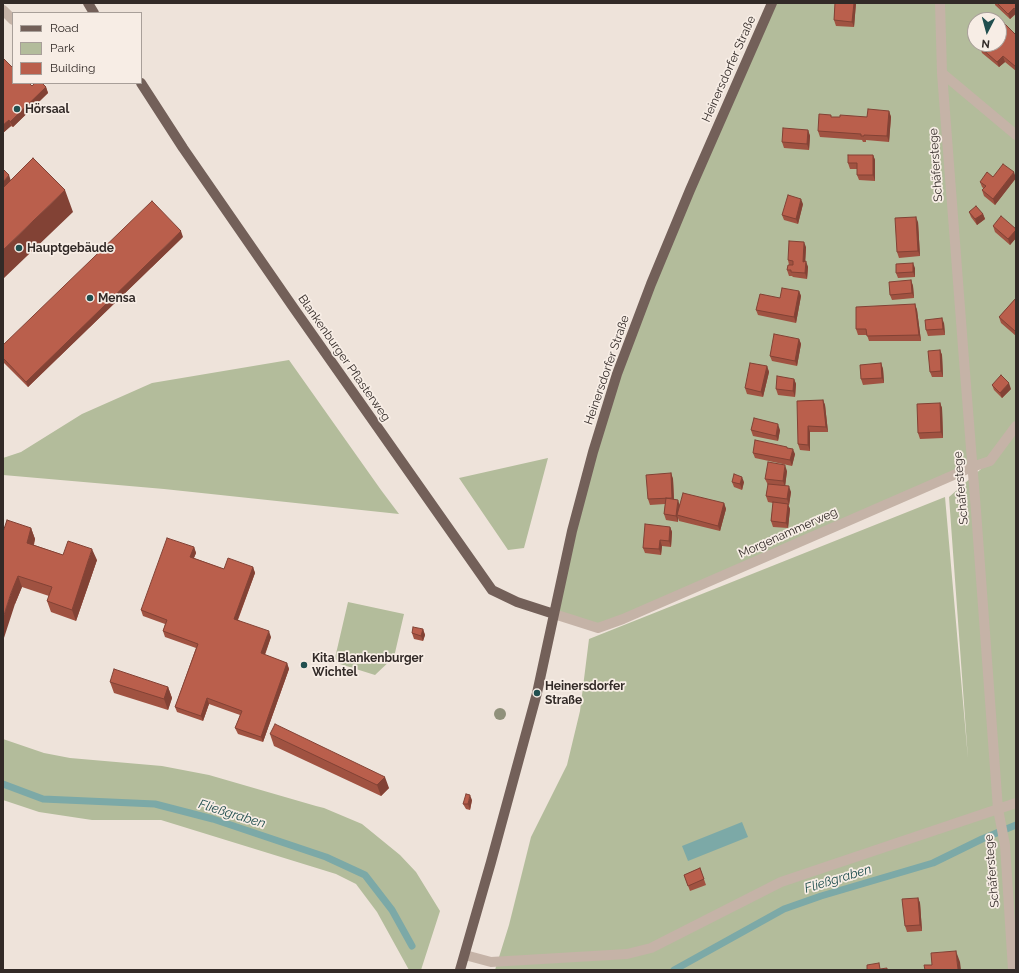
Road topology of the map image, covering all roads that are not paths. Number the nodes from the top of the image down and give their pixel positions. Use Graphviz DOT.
graph roads {
  1 [pos="88,3"];
  2 [pos="772,3"];
  3 [pos="940,3"];
  4 [pos="3,10"];
  5 [pos="93,12"];
  6 [pos="12,19"];
  7 [pos="942,73"];
  8 [pos="142,84"];
  9 [pos="1016,135"];
  10 [pos="1016,426"];
  11 [pos="972,467"];
  12 [pos="554,614"];
  13 [pos="1016,803"];
  14 [pos="998,813"];
  15 [pos="465,955"];
  16 [pos="460,970"];
  17 [pos="1013,970"];
  1 -- 5 [label="main road"];
  2 -- 12 [label="main road, Heinersdorfer Straße"];
  3 -- 7 [label="lane, Schäferstege"];
  4 -- 6 [label="lane"];
  7 -- 9 [label="lane"];
  7 -- 11 [label="lane, Schäferstege"];
  8 -- 12 [label="main road, Blankenburger Pflasterweg"];
  10 -- 11 [label="lane, Morgenammerweg"];
  11 -- 12 [label="lane, Morgenammerweg"];
  11 -- 14 [label="lane, Schäferstege"];
  12 -- 15 [label="main road, Heinersdorfer Straße"];
  13 -- 14 [label="lane"];
  14 -- 15 [label="lane"];
  14 -- 17 [label="lane, Schäferstege"];
  15 -- 16 [label="main road, Heinersdorfer Straße"];
}
